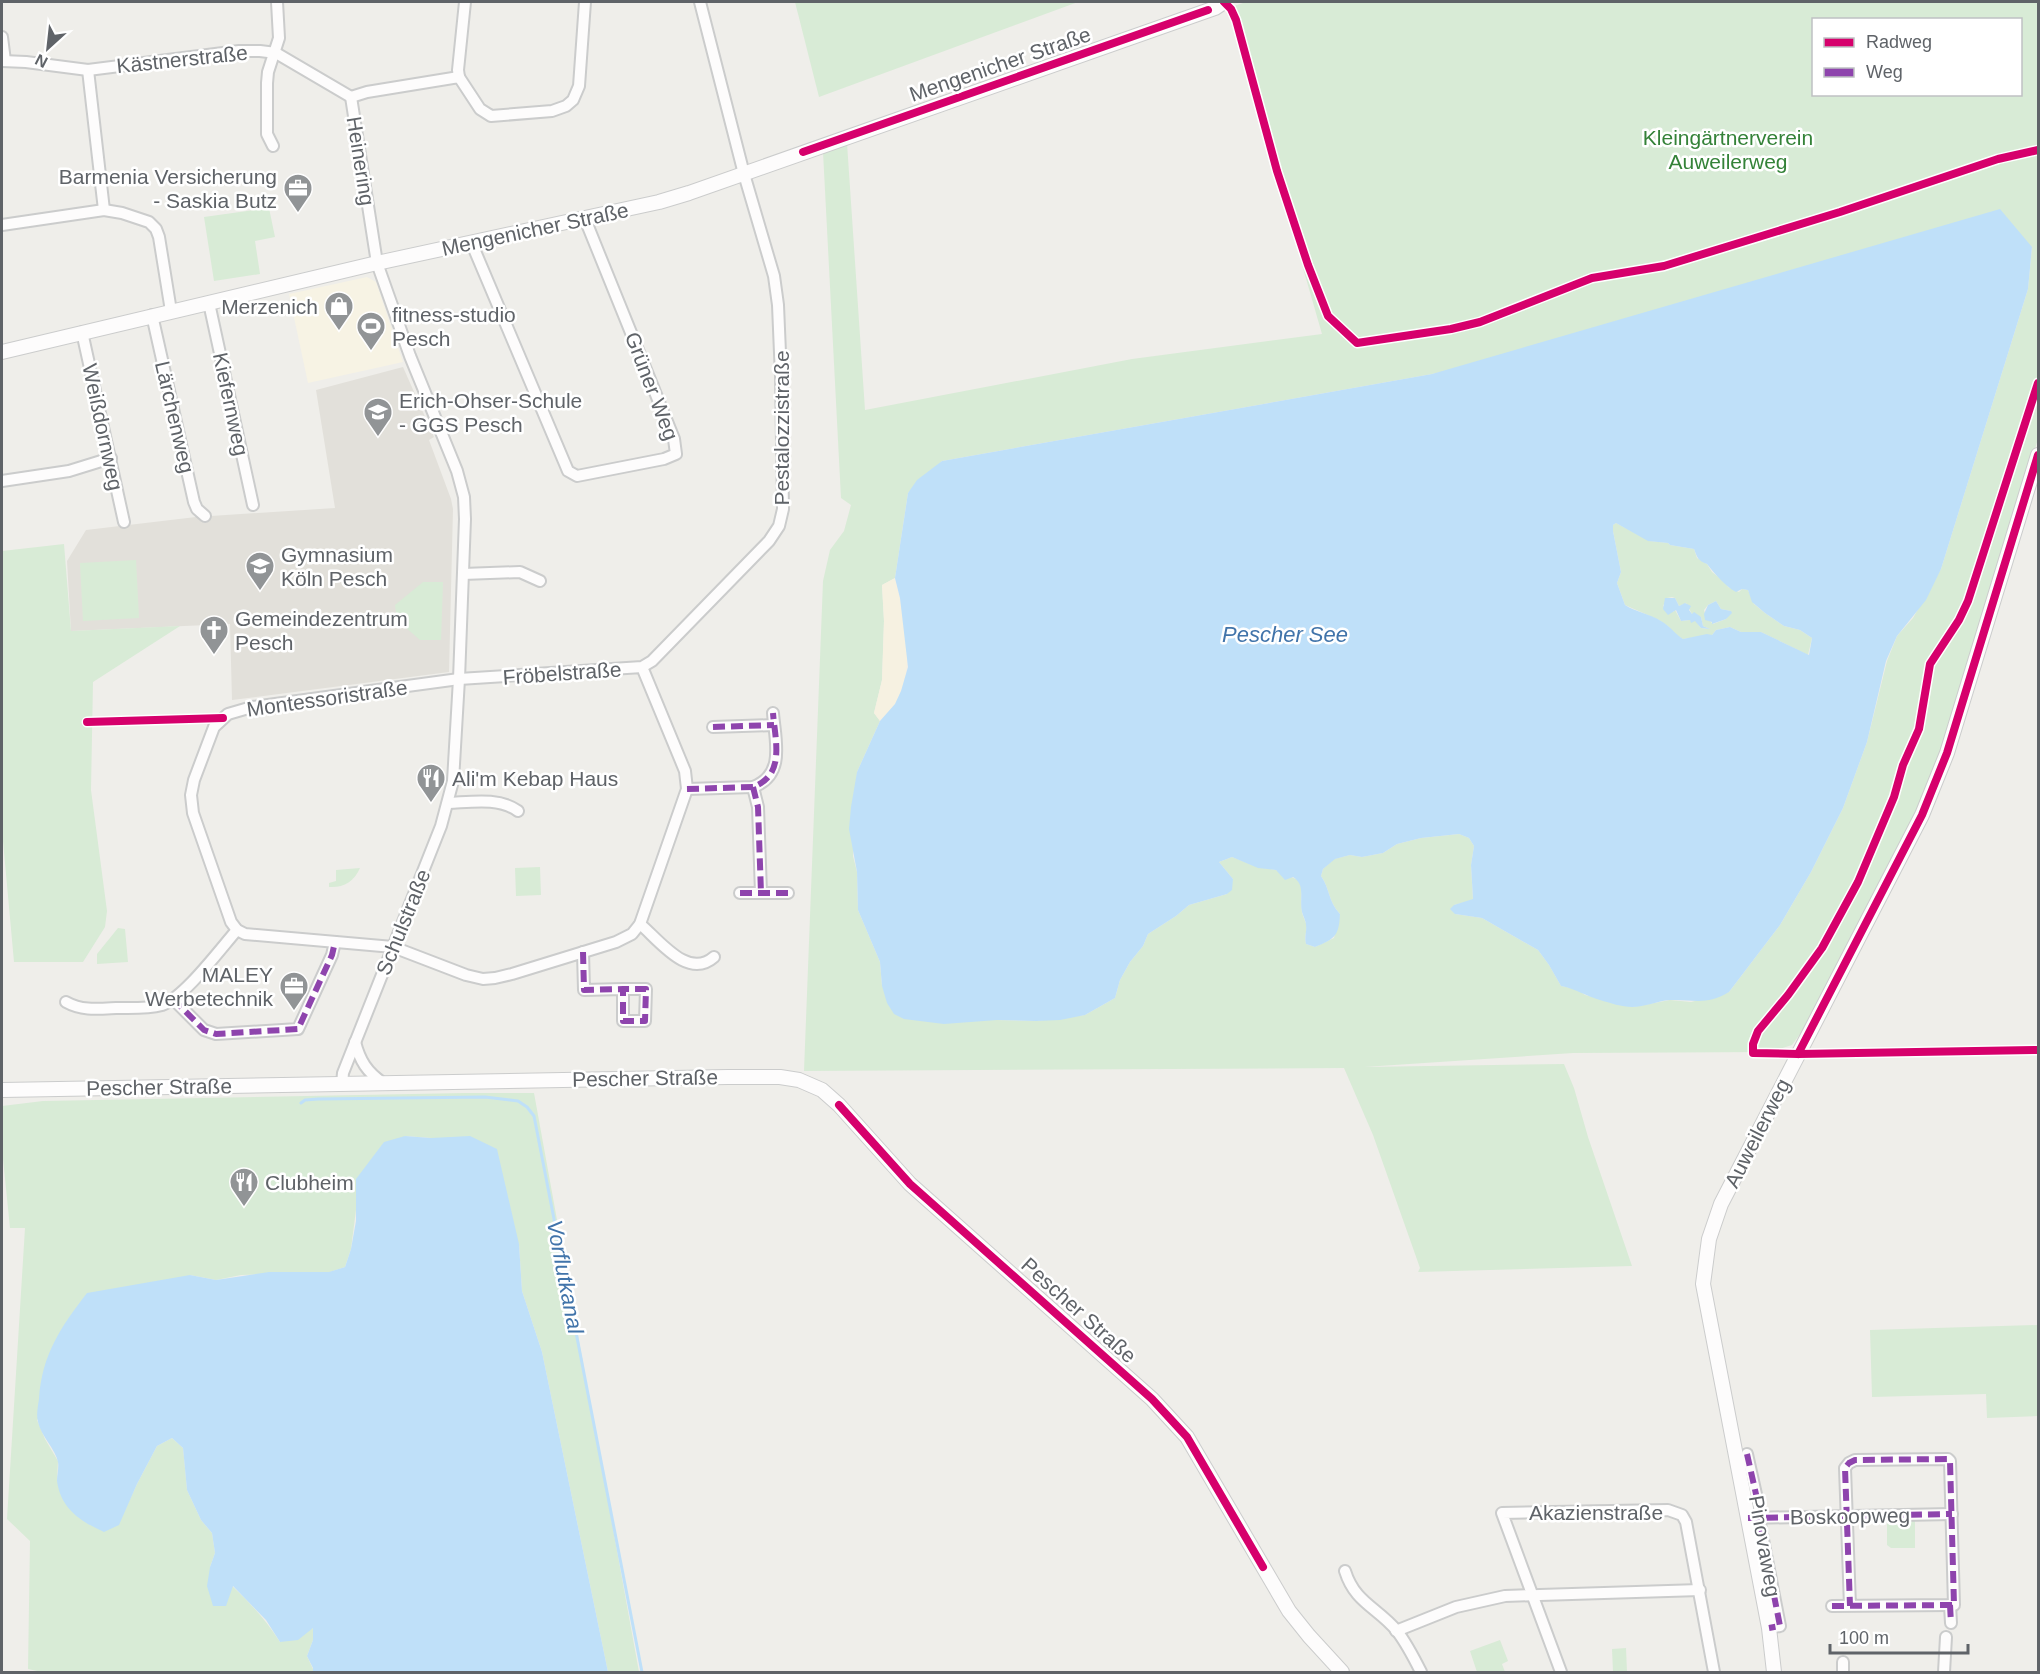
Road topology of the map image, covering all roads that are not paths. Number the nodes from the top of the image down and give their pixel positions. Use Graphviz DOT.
graph roads {
  1 [pos="277,2"];
  2 [pos="465,2"];
  3 [pos="585,2"];
  4 [pos="700,2"];
  5 [pos="1224,2"];
  6 [pos="2,38"];
  7 [pos="276,53"];
  8 [pos="3,61"];
  9 [pos="88,70"];
  10 [pos="459,77"];
  11 [pos="351,97"];
  12 [pos="273,146"];
  13 [pos="744,174"];
  14 [pos="104,210"];
  15 [pos="585,219"];
  16 [pos="2,225"];
  17 [pos="472,244"];
  18 [pos="377,263"];
  19 [pos="209,303"];
  20 [pos="171,311"];
  21 [pos="152,315"];
  22 [pos="82,332"];
  23 [pos="2,352"];
  24 [pos="2038,455"];
  25 [pos="111,458"];
  26 [pos="2,481"];
  27 [pos="253,505"];
  28 [pos="205,516"];
  29 [pos="124,522"];
  30 [pos="463,574"];
  31 [pos="540,581"];
  32 [pos="642,667"];
  33 [pos="459,679"];
  34 [pos="773,713"];
  35 [pos="774,725"];
  36 [pos="713,727"];
  37 [pos="753,787"];
  38 [pos="687,789"];
  39 [pos="449,803"];
  40 [pos="518,811"];
  41 [pos="740,893"];
  42 [pos="761,893"];
  43 [pos="788,893"];
  44 [pos="640,924"];
  45 [pos="237,930"];
  46 [pos="335,942"];
  47 [pos="393,947"];
  48 [pos="583,952"];
  49 [pos="714,957"];
  50 [pos="623,989"];
  51 [pos="173,999"];
  52 [pos="66,1002"];
  53 [pos="355,1041"];
  54 [pos="383,1083"];
  55 [pos="342,1084"];
  56 [pos="2,1090"];
  57 [pos="1747,1454"];
  58 [pos="1952,1514"];
  59 [pos="1847,1515"];
  60 [pos="1754,1518"];
  61 [pos="1345,1571"];
  62 [pos="1700,1590"];
  63 [pos="1533,1594"];
  64 [pos="1950,1605"];
  65 [pos="1832,1606"];
  66 [pos="1850,1606"];
  67 [pos="1951,1623"];
  68 [pos="1396,1631"];
  69 [pos="1946,1637"];
  70 [pos="1342,1672"];
  71 [pos="1421,1672"];
  72 [pos="1561,1672"];
  73 [pos="1714,1672"];
  74 [pos="1774,1672"];
  75 [pos="1944,1672"];
  1 -- 7 [label="street"];
  2 -- 10 [label="street"];
  3 -- 10 [label="street"];
  4 -- 13 [label="street, Pestalozzistraße"];
  5 -- 13 [label="street, Mengenicher Straße"];
  6 -- 8 [label="street"];
  7 -- 9 [label="street, Kästnerstraße"];
  7 -- 11 [label="street"];
  7 -- 12 [label="street"];
  8 -- 9 [label="street, Kästnerstraße"];
  9 -- 14 [label="street, Kästnerstraße"];
  10 -- 11 [label="street, Heinering"];
  11 -- 18 [label="street, Heinering"];
  13 -- 15 [label="street, Mengenicher Straße"];
  13 -- 32 [label="street, Pestalozzistraße"];
  14 -- 16 [label="street"];
  14 -- 20 [label="street"];
  15 -- 17 [label="street, Mengenicher Straße"];
  15 -- 17 [label="street, Grüner Weg"];
  17 -- 18 [label="street, Mengenicher Straße"];
  18 -- 19 [label="street, Mengenicher Straße"];
  18 -- 30 [label="street, Schulstraße"];
  19 -- 20 [label="street, Mengenicher Straße"];
  19 -- 27 [label="street, Kiefernweg"];
  20 -- 21 [label="street, Mengenicher Straße"];
  21 -- 22 [label="street, Mengenicher Straße"];
  21 -- 28 [label="street, Lärchenweg"];
  22 -- 23 [label="street, Mengenicher Straße"];
  22 -- 25 [label="street, Weißdornweg"];
  24 -- 60 [label="street, Auweilerweg"];
  25 -- 26 [label="street"];
  25 -- 29 [label="street, Weißdornweg"];
  30 -- 31 [label="street"];
  30 -- 33 [label="street, Schulstraße"];
  32 -- 33 [label="street, Fröbelstraße"];
  32 -- 38 [label="street, Fröbelstraße"];
  33 -- 39 [label="street, Schulstraße"];
  33 -- 45 [label="street, Montessoristraße"];
  34 -- 35 [label="street"];
  35 -- 36 [label="street"];
  35 -- 37 [label="street"];
  37 -- 38 [label="street"];
  37 -- 42 [label="street"];
  38 -- 44 [label="street"];
  39 -- 40 [label="street"];
  39 -- 47 [label="street, Schulstraße"];
  41 -- 42 [label="street"];
  42 -- 43 [label="street"];
  44 -- 48 [label="street"];
  44 -- 49 [label="street"];
  45 -- 46 [label="street"];
  45 -- 51 [label="street"];
  46 -- 47 [label="street"];
  46 -- 51 [label="street"];
  47 -- 48 [label="street"];
  47 -- 53 [label="street, Schulstraße"];
  48 -- 50 [label="street"];
  51 -- 52 [label="street"];
  53 -- 54 [label="street"];
  53 -- 55 [label="street, Schulstraße"];
  54 -- 55 [label="street, Pescher Straße"];
  54 -- 70 [label="street, Pescher Straße"];
  55 -- 56 [label="street, Pescher Straße"];
  57 -- 60 [label="street, Pinovaweg"];
  58 -- 59 [label="street, Boskoopweg"];
  58 -- 59 [label="street"];
  58 -- 64 [label="street"];
  59 -- 60 [label="street, Boskoopweg"];
  59 -- 66 [label="street"];
  60 -- 74 [label="street, Auweilerweg"];
  61 -- 68 [label="street"];
  62 -- 63 [label="street"];
  62 -- 63 [label="street, Akazienstraße"];
  62 -- 73 [label="street, Akazienstraße"];
  63 -- 68 [label="street"];
  63 -- 72 [label="street"];
  64 -- 66 [label="street"];
  64 -- 67 [label="street"];
  65 -- 66 [label="street"];
  68 -- 71 [label="street"];
  69 -- 75 [label="street"];
}
